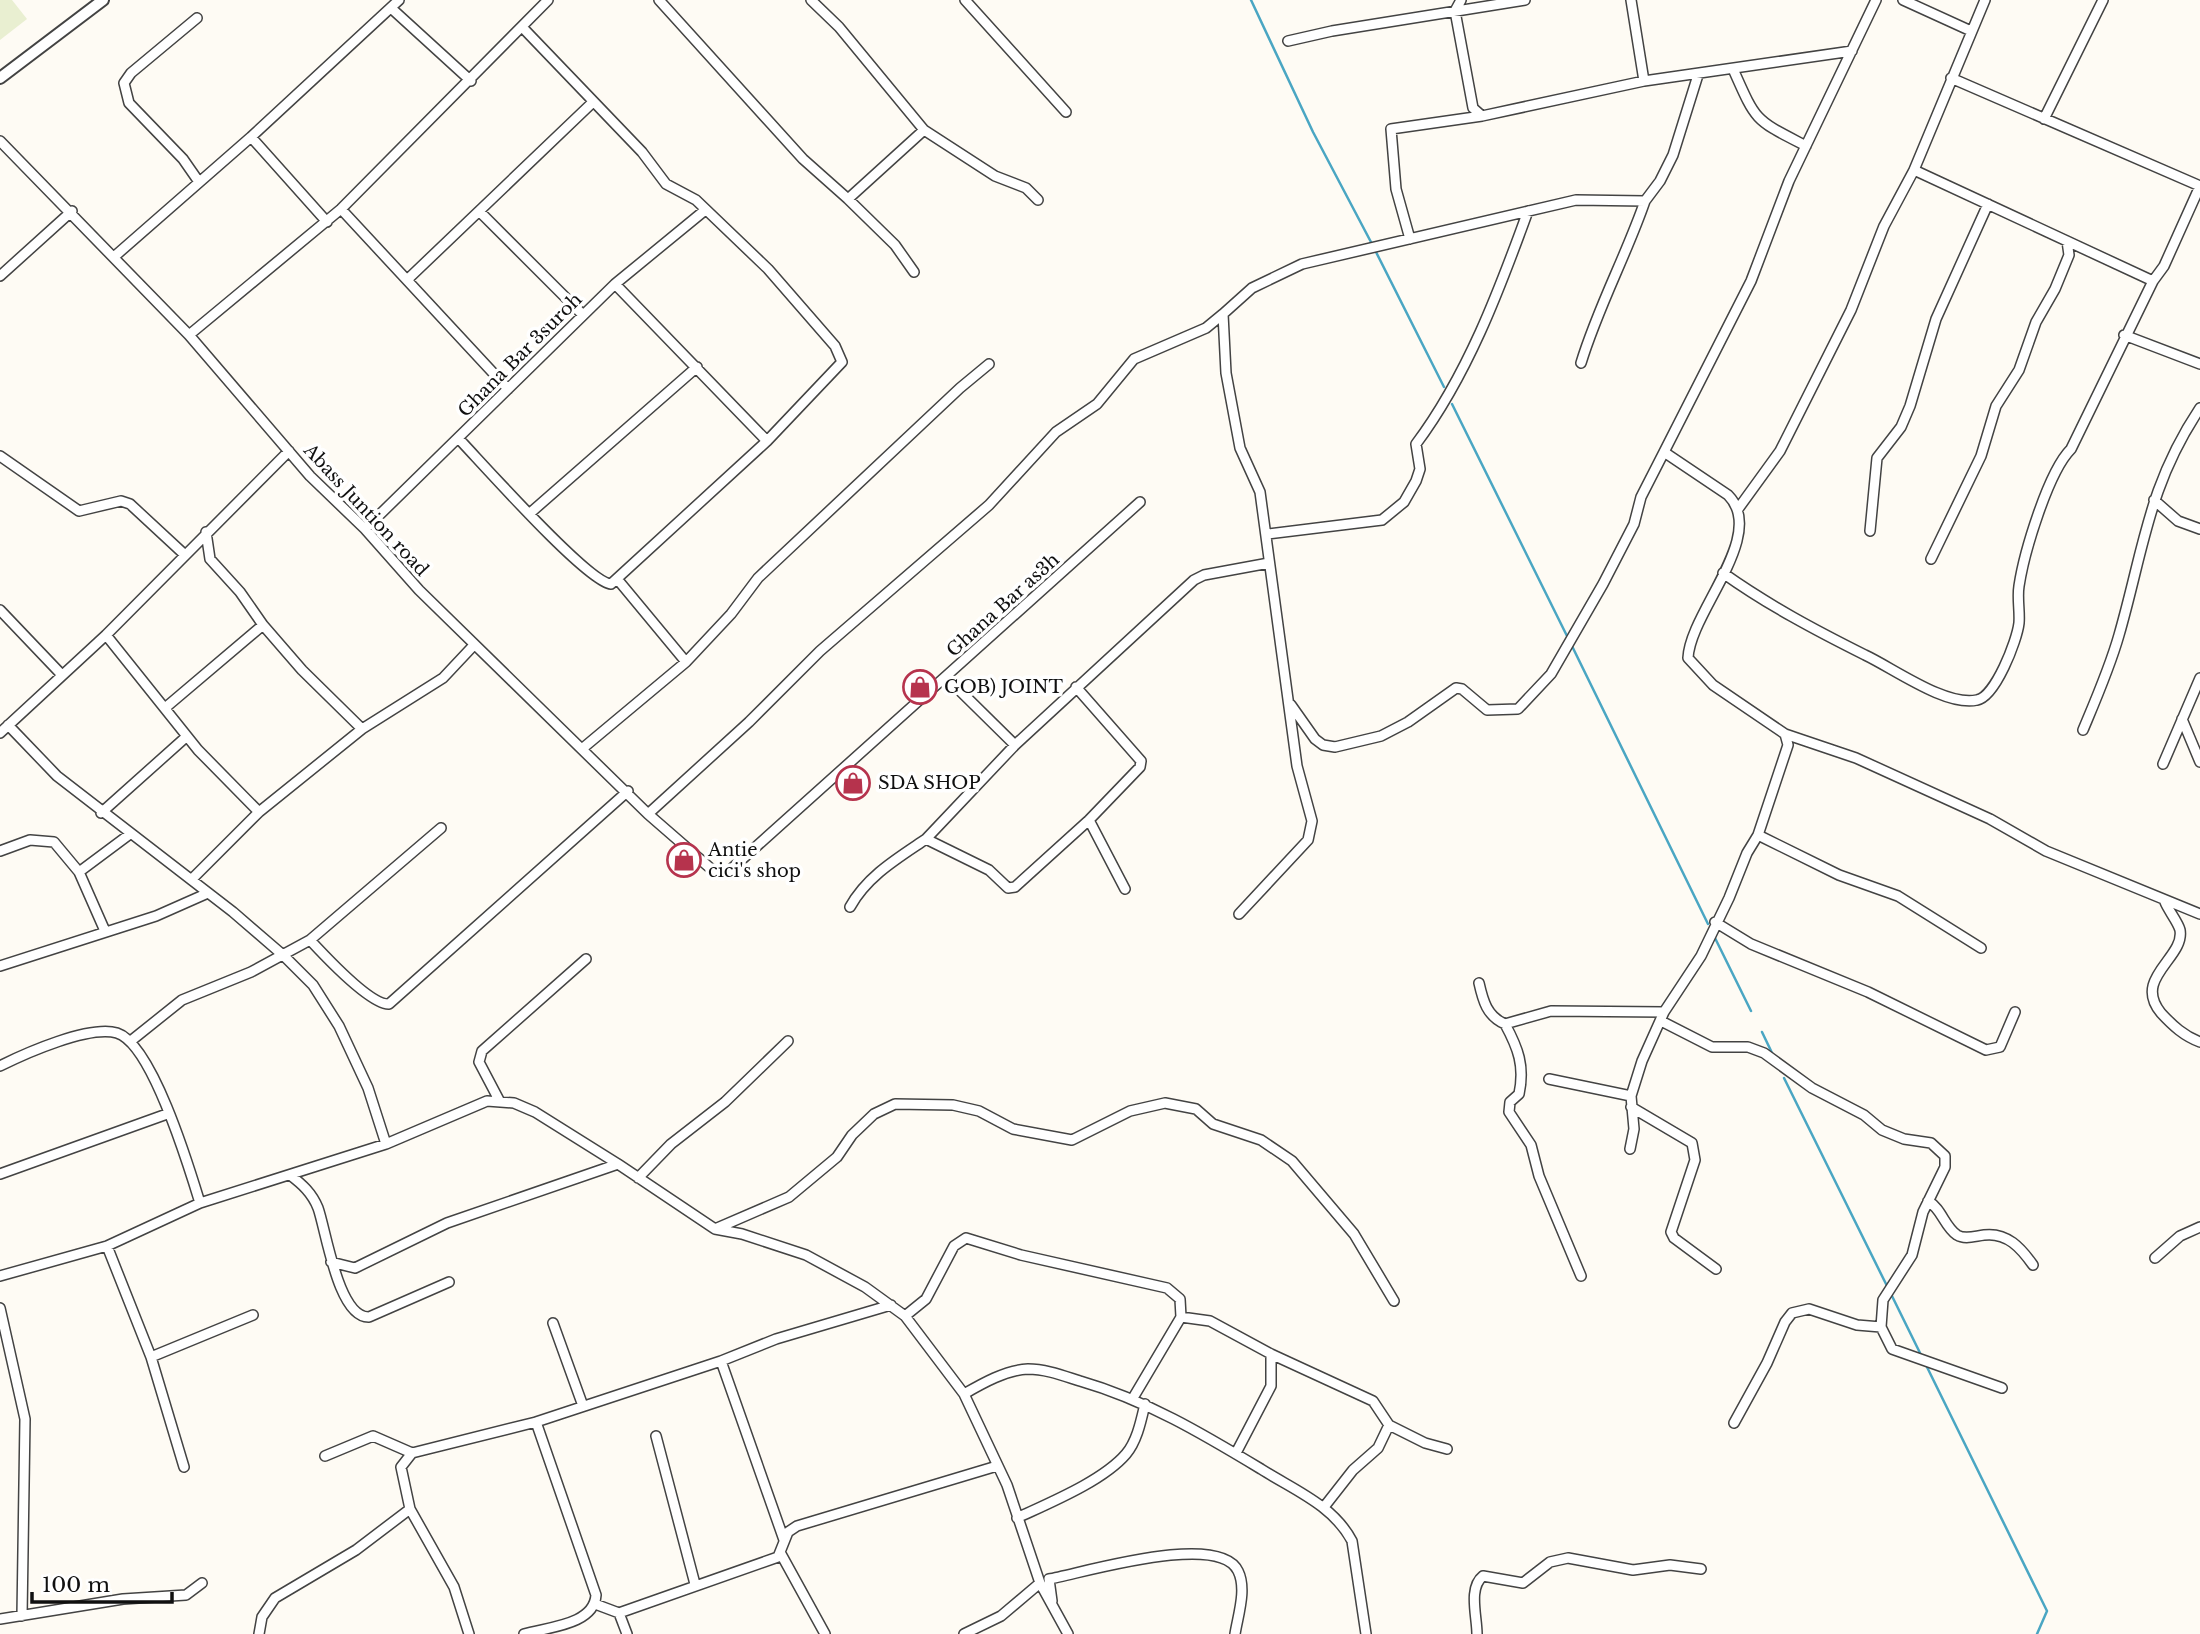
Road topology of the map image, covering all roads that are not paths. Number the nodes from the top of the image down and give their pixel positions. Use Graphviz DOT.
graph roads {
  1 [pos="103,0"];
  2 [pos="548,0"];
  3 [pos="659,0"];
  4 [pos="811,0"];
  5 [pos="965,0"];
  6 [pos="1461,0"];
  7 [pos="1525,0"];
  8 [pos="1630,0"];
  9 [pos="1876,0"];
  10 [pos="1903,0"];
  11 [pos="1985,0"];
  12 [pos="2103,0"];
  13 [pos="395,4"];
  14 [pos="1455,11"];
  15 [pos="197,18"];
  16 [pos="523,28"];
  17 [pos="1971,31"];
  18 [pos="1288,41"];
  19 [pos="1852,51"];
  20 [pos="1733,69"];
  21 [pos="1698,75"];
  22 [pos="0,78"];
  23 [pos="1951,78"];
  24 [pos="471,81"];
  25 [pos="1644,81"];
  26 [pos="592,103"];
  27 [pos="1066,112"];
  28 [pos="1482,116"];
  29 [pos="2043,119"];
  30 [pos="924,130"];
  31 [pos="251,137"];
  32 [pos="0,141"];
  33 [pos="1806,146"];
  34 [pos="1914,170"];
  35 [pos="199,182"];
  36 [pos="2200,186"];
  37 [pos="848,199"];
  38 [pos="1038,200"];
  39 [pos="1645,201"];
  40 [pos="1988,204"];
  41 [pos="341,209"];
  42 [pos="72,211"];
  43 [pos="704,211"];
  44 [pos="480,212"];
  45 [pos="1528,212"];
  46 [pos="327,222"];
  47 [pos="1410,239"];
  48 [pos="2067,241"];
  49 [pos="114,256"];
  50 [pos="914,272"];
  51 [pos="0,276"];
  52 [pos="408,279"];
  53 [pos="2153,281"];
  54 [pos="615,284"];
  55 [pos="1223,314"];
  56 [pos="583,315"];
  57 [pos="189,335"];
  58 [pos="2124,335"];
  59 [pos="1581,363"];
  60 [pos="2200,364"];
  61 [pos="989,365"];
  62 [pos="696,368"];
  63 [pos="508,389"];
  64 [pos="2200,408"];
  65 [pos="458,438"];
  66 [pos="767,441"];
  67 [pos="289,451"];
  68 [pos="1664,452"];
  69 [pos="0,456"];
  70 [pos="2154,500"];
  71 [pos="1140,502"];
  72 [pos="1738,509"];
  73 [pos="529,514"];
  74 [pos="365,529"];
  75 [pos="2200,529"];
  76 [pos="1870,531"];
  77 [pos="206,532"];
  78 [pos="1268,534"];
  79 [pos="185,555"];
  80 [pos="1931,559"];
  81 [pos="1269,563"];
  82 [pos="1723,573"];
  83 [pos="618,580"];
  84 [pos="0,610"];
  85 [pos="263,625"];
  86 [pos="106,635"];
  87 [pos="474,645"];
  88 [pos="686,662"];
  89 [pos="61,674"];
  90 [pos="946,677"];
  91 [pos="2200,678"];
  92 [pos="1076,687"];
  93 [pos="1290,704"];
  94 [pos="165,708"];
  95 [pos="2182,719"];
  96 [pos="8,725"];
  97 [pos="362,729"];
  98 [pos="2083,730"];
  99 [pos="0,733"];
  100 [pos="1785,734"];
  101 [pos="186,737"];
  102 [pos="1015,745"];
  103 [pos="583,748"];
  104 [pos="2200,762"];
  105 [pos="2163,764"];
  106 [pos="628,791"];
  107 [pos="260,812"];
  108 [pos="101,813"];
  109 [pos="648,814"];
  110 [pos="1089,820"];
  111 [pos="441,828"];
  112 [pos="130,834"];
  113 [pos="1758,835"];
  114 [pos="926,839"];
  115 [pos="0,851"];
  116 [pos="729,871"];
  117 [pos="79,872"];
  118 [pos="192,879"];
  119 [pos="1125,889"];
  120 [pos="208,894"];
  121 [pos="2165,902"];
  122 [pos="850,907"];
  123 [pos="2188,910"];
  124 [pos="1239,914"];
  125 [pos="2200,914"];
  126 [pos="1715,922"];
  127 [pos="2180,928"];
  128 [pos="105,931"];
  129 [pos="310,940"];
  130 [pos="1981,948"];
  131 [pos="284,956"];
  132 [pos="586,959"];
  133 [pos="0,966"];
  134 [pos="1479,983"];
  135 [pos="2015,1012"];
  136 [pos="1662,1017"];
  137 [pos="1505,1024"];
  138 [pos="132,1040"];
  139 [pos="788,1041"];
  140 [pos="2200,1042"];
  141 [pos="0,1066"];
  142 [pos="1549,1079"];
  143 [pos="1631,1096"];
  144 [pos="499,1100"];
  145 [pos="1631,1107"];
  146 [pos="167,1115"];
  147 [pos="386,1144"];
  148 [pos="1630,1149"];
  149 [pos="618,1164"];
  150 [pos="0,1174"];
  151 [pos="290,1175"];
  152 [pos="638,1178"];
  153 [pos="1928,1202"];
  154 [pos="200,1203"];
  155 [pos="2200,1227"];
  156 [pos="715,1229"];
  157 [pos="107,1246"];
  158 [pos="2155,1258"];
  159 [pos="331,1262"];
  160 [pos="2033,1265"];
  161 [pos="1716,1269"];
  162 [pos="0,1276"];
  163 [pos="1581,1276"];
  164 [pos="449,1282"];
  165 [pos="1394,1301"];
  166 [pos="891,1305"];
  167 [pos="0,1308"];
  168 [pos="253,1315"];
  169 [pos="905,1316"];
  170 [pos="1181,1317"];
  171 [pos="553,1323"];
  172 [pos="1881,1327"];
  173 [pos="1271,1354"];
  174 [pos="151,1357"];
  175 [pos="721,1361"];
  176 [pos="2002,1388"];
  177 [pos="964,1394"];
  178 [pos="1133,1398"];
  179 [pos="1145,1404"];
  180 [pos="583,1406"];
  181 [pos="536,1422"];
  182 [pos="1734,1423"];
  183 [pos="1389,1425"];
  184 [pos="656,1436"];
  185 [pos="1447,1450"];
  186 [pos="1236,1453"];
  187 [pos="412,1454"];
  188 [pos="325,1456"];
  189 [pos="997,1466"];
  190 [pos="184,1467"];
  191 [pos="1324,1507"];
  192 [pos="410,1509"];
  193 [pos="1017,1518"];
  194 [pos="784,1540"];
  195 [pos="781,1554"];
  196 [pos="1701,1569"];
  197 [pos="202,1583"];
  198 [pos="1040,1583"];
  199 [pos="695,1584"];
  200 [pos="595,1604"];
  201 [pos="619,1614"];
  202 [pos="22,1616"];
  203 [pos="0,1619"];
  204 [pos="1061,1622"];
  205 [pos="259,1634"];
  206 [pos="469,1634"];
  207 [pos="524,1634"];
  208 [pos="627,1634"];
  209 [pos="825,1634"];
  210 [pos="964,1634"];
  211 [pos="1068,1634"];
  212 [pos="1235,1634"];
  213 [pos="1366,1634"];
  214 [pos="1477,1634"];
  1 -- 22 [label="street"];
  2 -- 16 [label="street"];
  3 -- 37 [label="street"];
  4 -- 30 [label="street"];
  5 -- 27 [label="street"];
  6 -- 14 [label="street"];
  7 -- 14 [label="street"];
  8 -- 25 [label="street"];
  9 -- 19 [label="street"];
  10 -- 17 [label="street"];
  11 -- 17 [label="street"];
  12 -- 29 [label="street"];
  13 -- 24 [label="street"];
  13 -- 31 [label="street"];
  14 -- 18 [label="street"];
  14 -- 28 [label="street"];
  15 -- 35 [label="street"];
  16 -- 24 [label="street"];
  16 -- 26 [label="street"];
  17 -- 23 [label="street"];
  19 -- 20 [label="street"];
  19 -- 33 [label="street"];
  20 -- 21 [label="street"];
  20 -- 33 [label="street"];
  21 -- 25 [label="street"];
  21 -- 39 [label="street"];
  23 -- 29 [label="street"];
  23 -- 34 [label="street"];
  24 -- 41 [label="street"];
  25 -- 28 [label="street"];
  26 -- 43 [label="street"];
  26 -- 44 [label="street"];
  28 -- 47 [label="street"];
  29 -- 36 [label="street"];
  30 -- 37 [label="street"];
  30 -- 38 [label="street"];
  31 -- 35 [label="street"];
  31 -- 46 [label="street"];
  32 -- 42 [label="street, Abass Juntion road"];
  33 -- 68 [label="street"];
  34 -- 40 [label="street"];
  34 -- 72 [label="street"];
  35 -- 49 [label="street"];
  36 -- 53 [label="street"];
  37 -- 50 [label="street"];
  39 -- 45 [label="street"];
  39 -- 59 [label="street"];
  40 -- 48 [label="street"];
  40 -- 76 [label="street"];
  41 -- 46 [label="street"];
  41 -- 52 [label="street"];
  42 -- 49 [label="street, Abass Juntion road"];
  42 -- 51 [label="street"];
  43 -- 54 [label="street, Ghana Bar 3suroh"];
  43 -- 66 [label="street"];
  44 -- 52 [label="street"];
  44 -- 56 [label="street"];
  45 -- 47 [label="street"];
  45 -- 78 [label="street"];
  46 -- 57 [label="street"];
  47 -- 55 [label="street"];
  48 -- 53 [label="street"];
  48 -- 80 [label="street"];
  49 -- 57 [label="street, Abass Juntion road"];
  52 -- 63 [label="street"];
  53 -- 58 [label="street"];
  54 -- 56 [label="street, Ghana Bar 3suroh"];
  54 -- 62 [label="street"];
  55 -- 78 [label="street"];
  55 -- 109 [label="street"];
  56 -- 63 [label="street, Ghana Bar 3suroh"];
  57 -- 67 [label="street, Abass Juntion road"];
  58 -- 60 [label="street"];
  58 -- 82 [label="street"];
  61 -- 88 [label="street"];
  62 -- 66 [label="street"];
  62 -- 73 [label="street"];
  63 -- 65 [label="street, Ghana Bar 3suroh"];
  64 -- 70 [label="street"];
  65 -- 73 [label="street"];
  65 -- 74 [label="street, Ghana Bar 3suroh"];
  66 -- 83 [label="street"];
  67 -- 74 [label="street, Abass Juntion road"];
  67 -- 77 [label="street"];
  68 -- 72 [label="street"];
  68 -- 93 [label="street"];
  69 -- 79 [label="street"];
  70 -- 75 [label="street"];
  70 -- 98 [label="street"];
  71 -- 90 [label="street, Ghana Bar as3h"];
  72 -- 82 [label="street"];
  73 -- 83 [label="street"];
  74 -- 87 [label="street, Abass Juntion road"];
  77 -- 79 [label="street"];
  77 -- 85 [label="street"];
  78 -- 81 [label="street"];
  79 -- 86 [label="street"];
  81 -- 92 [label="street"];
  81 -- 93 [label="street"];
  82 -- 100 [label="street"];
  83 -- 88 [label="street"];
  84 -- 89 [label="street"];
  85 -- 94 [label="street"];
  85 -- 97 [label="street"];
  86 -- 89 [label="street"];
  86 -- 94 [label="street"];
  87 -- 97 [label="street"];
  87 -- 103 [label="street, Abass Juntion road"];
  88 -- 103 [label="street"];
  89 -- 96 [label="street"];
  90 -- 102 [label="street"];
  90 -- 116 [label="street, Ghana Bar as3h"];
  91 -- 95 [label="street"];
  92 -- 102 [label="street"];
  92 -- 110 [label="street"];
  93 -- 124 [label="street"];
  94 -- 101 [label="street"];
  95 -- 104 [label="street"];
  95 -- 105 [label="street"];
  96 -- 99 [label="street"];
  96 -- 108 [label="street"];
  97 -- 107 [label="street"];
  100 -- 113 [label="street"];
  100 -- 121 [label="street"];
  101 -- 107 [label="street"];
  101 -- 108 [label="street"];
  102 -- 114 [label="street"];
  103 -- 106 [label="street, Abass Juntion road"];
  106 -- 109 [label="street, Abass Juntion road"];
  106 -- 129 [label="street"];
  107 -- 118 [label="street"];
  108 -- 112 [label="street"];
  109 -- 116 [label="street, Abass Juntion road"];
  110 -- 114 [label="street"];
  110 -- 119 [label="street"];
  111 -- 129 [label="street"];
  112 -- 117 [label="street"];
  112 -- 118 [label="street"];
  113 -- 126 [label="street"];
  113 -- 130 [label="street"];
  114 -- 122 [label="street"];
  115 -- 117 [label="street"];
  117 -- 128 [label="street"];
  118 -- 120 [label="street"];
  120 -- 128 [label="street"];
  120 -- 131 [label="street"];
  121 -- 123 [label="street"];
  121 -- 127 [label="street"];
  123 -- 125 [label="street"];
  123 -- 127 [label="street"];
  126 -- 135 [label="street"];
  126 -- 136 [label="street"];
  127 -- 140 [label="street"];
  128 -- 133 [label="street"];
  129 -- 131 [label="street"];
  131 -- 138 [label="street"];
  131 -- 147 [label="street"];
  132 -- 144 [label="street"];
  134 -- 137 [label="street"];
  136 -- 137 [label="street"];
  136 -- 143 [label="street"];
  136 -- 153 [label="street"];
  137 -- 163 [label="street"];
  138 -- 141 [label="street"];
  138 -- 146 [label="street"];
  139 -- 152 [label="street"];
  142 -- 143 [label="street"];
  143 -- 145 [label="street"];
  144 -- 147 [label="street"];
  144 -- 149 [label="street"];
  145 -- 148 [label="street"];
  145 -- 161 [label="street"];
  146 -- 150 [label="street"];
  146 -- 154 [label="street"];
  147 -- 151 [label="street"];
  149 -- 152 [label="street"];
  149 -- 159 [label="street"];
  151 -- 154 [label="street"];
  151 -- 159 [label="street"];
  152 -- 156 [label="street"];
  153 -- 160 [label="street"];
  153 -- 172 [label="street"];
  154 -- 157 [label="street"];
  155 -- 158 [label="street"];
  156 -- 165 [label="street"];
  156 -- 166 [label="street"];
  157 -- 162 [label="street"];
  157 -- 174 [label="street"];
  159 -- 164 [label="street"];
  166 -- 169 [label="street"];
  166 -- 175 [label="street"];
  167 -- 202 [label="street"];
  168 -- 174 [label="street"];
  169 -- 170 [label="street"];
  169 -- 177 [label="street"];
  170 -- 173 [label="street"];
  170 -- 178 [label="street"];
  171 -- 180 [label="street"];
  172 -- 176 [label="street"];
  172 -- 182 [label="street"];
  173 -- 183 [label="street"];
  173 -- 186 [label="street"];
  174 -- 190 [label="street"];
  175 -- 180 [label="street"];
  175 -- 194 [label="street"];
  177 -- 178 [label="street"];
  177 -- 189 [label="street"];
  178 -- 179 [label="street"];
  179 -- 186 [label="street"];
  179 -- 193 [label="street"];
  180 -- 181 [label="street"];
  181 -- 187 [label="street"];
  181 -- 200 [label="street"];
  183 -- 185 [label="street"];
  183 -- 191 [label="street"];
  184 -- 199 [label="street"];
  186 -- 191 [label="street"];
  187 -- 188 [label="street"];
  187 -- 192 [label="street"];
  189 -- 193 [label="street"];
  189 -- 194 [label="street"];
  191 -- 213 [label="street"];
  192 -- 205 [label="street"];
  192 -- 206 [label="street"];
  193 -- 198 [label="street"];
  194 -- 195 [label="street"];
  195 -- 199 [label="street"];
  195 -- 209 [label="street"];
  196 -- 214 [label="street"];
  197 -- 202 [label="street"];
  198 -- 204 [label="street"];
  198 -- 210 [label="street"];
  199 -- 201 [label="street"];
  200 -- 201 [label="street"];
  200 -- 207 [label="street"];
  201 -- 208 [label="street"];
  202 -- 203 [label="street"];
  204 -- 211 [label="street"];
  204 -- 212 [label="street"];
}
